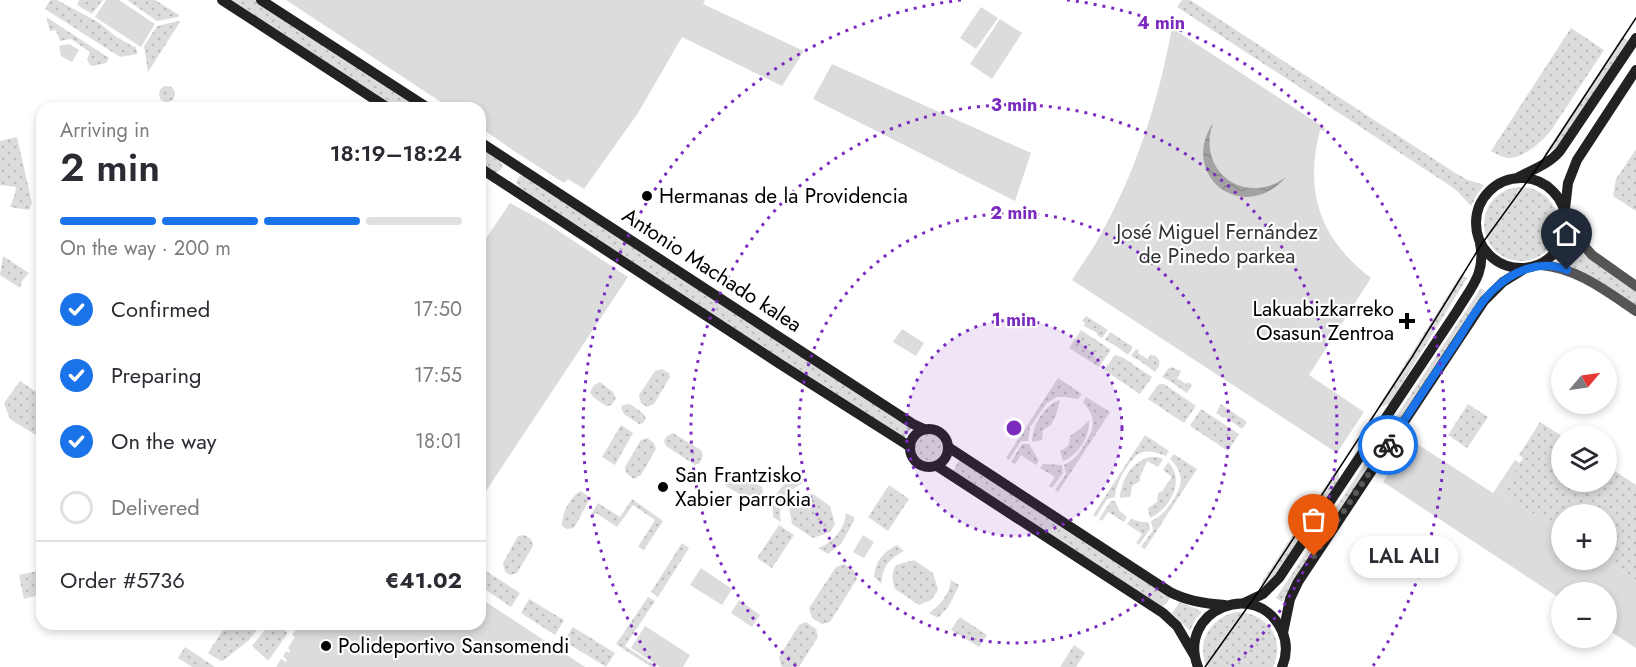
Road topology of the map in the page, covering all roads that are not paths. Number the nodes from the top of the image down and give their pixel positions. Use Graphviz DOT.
graph roads {
  1 [pos="222,0"];
  2 [pos="261,0"];
  3 [pos="1636,38"];
  4 [pos="1636,70"];
  5 [pos="379,102"];
  6 [pos="419,102"];
  7 [pos="486,146"];
  8 [pos="486,172"];
  9 [pos="1517,178"];
  10 [pos="1566,214"];
  11 [pos="1480,243"];
  12 [pos="1540,265"];
  13 [pos="1524,269"];
  14 [pos="1636,286"];
  15 [pos="1636,311"];
  16 [pos="924,429"];
  17 [pos="909,446"];
  18 [pos="948,447"];
  19 [pos="937,466"];
  20 [pos="1244,603"];
  21 [pos="1225,605"];
  22 [pos="1283,633"];
  23 [pos="1194,655"];
  24 [pos="1198,667"];
  25 [pos="1282,667"];
  1 -- 5 [label="main road"];
  2 -- 6 [label="main road"];
  3 -- 9 [label="main road"];
  4 -- 10 [label="main road"];
  7 -- 16 [label="main road, Antonio Machado kalea"];
  8 -- 17 [label="main road, Antonio Machado kalea"];
  9 -- 10 [label="main road"];
  9 -- 11 [label="main road"];
  10 -- 12 [label="main road"];
  10 -- 14 [label="street"];
  11 -- 13 [label="main road"];
  11 -- 20 [label="main road"];
  12 -- 13 [label="main road"];
  12 -- 15 [label="street"];
  13 -- 22 [label="main road"];
  16 -- 17 [label="main road"];
  16 -- 18 [label="main road"];
  17 -- 19 [label="main road"];
  18 -- 19 [label="main road"];
  18 -- 21 [label="main road"];
  19 -- 23 [label="main road"];
  20 -- 21 [label="main road"];
  20 -- 22 [label="main road"];
  21 -- 23 [label="main road"];
  22 -- 25 [label="main road"];
  23 -- 24 [label="main road"];
}
